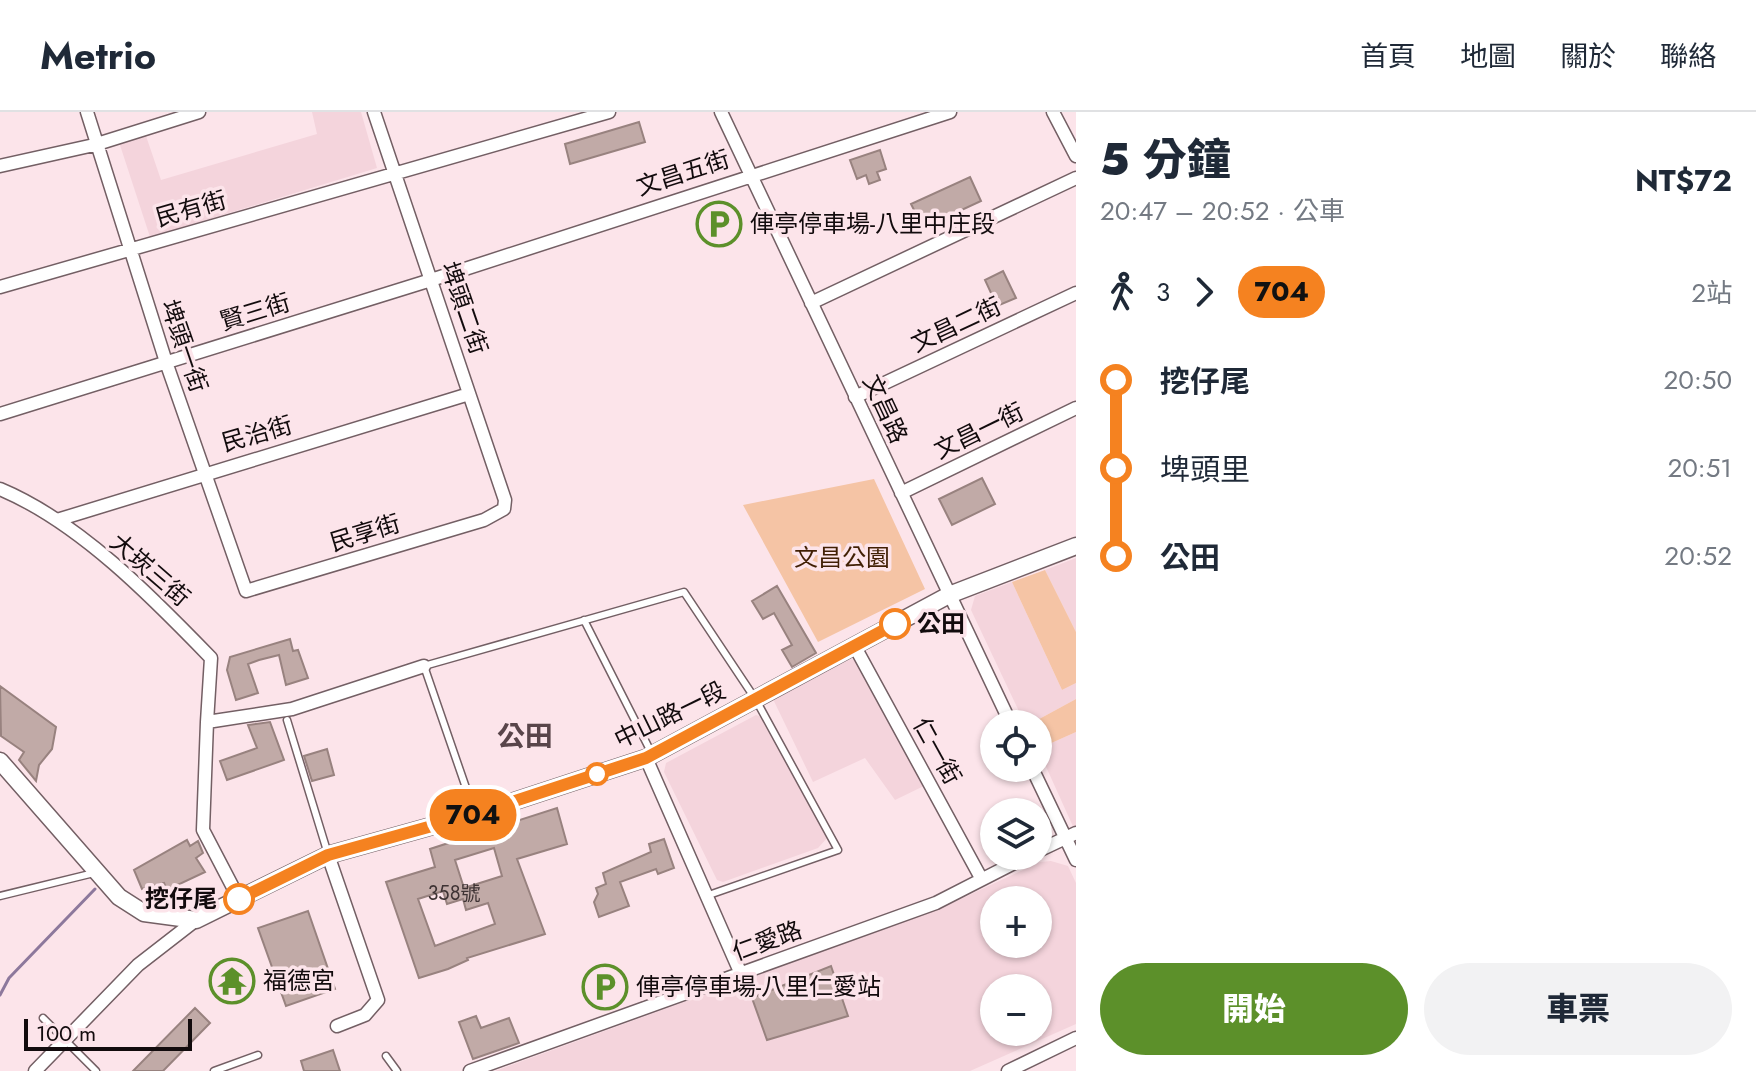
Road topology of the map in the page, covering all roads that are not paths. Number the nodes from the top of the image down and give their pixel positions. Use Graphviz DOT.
graph roads {
  1 [pos="87,112"];
  2 [pos="199,112"];
  3 [pos="374,112"];
  4 [pos="609,112"];
  5 [pos="721,112"];
  6 [pos="950,112"];
  7 [pos="1053,112"];
  8 [pos="94,145"];
  9 [pos="1076,156"];
  10 [pos="0,166"];
  11 [pos="394,172"];
  12 [pos="750,174"];
  13 [pos="1076,178"];
  14 [pos="129,250"];
  15 [pos="431,280"];
  16 [pos="0,287"];
  17 [pos="1076,293"];
  18 [pos="811,303"];
  19 [pos="166,362"];
  20 [pos="469,394"];
  21 [pos="855,397"];
  22 [pos="1076,408"];
  23 [pos="0,414"];
  24 [pos="204,473"];
  25 [pos="0,489"];
  26 [pos="901,493"];
  27 [pos="496,516"];
  28 [pos="57,520"];
  29 [pos="1076,546"];
  30 [pos="246,591"];
  31 [pos="949,595"];
  32 [pos="584,620"];
  33 [pos="854,645"];
  34 [pos="424,666"];
  35 [pos="756,700"];
  36 [pos="1004,710"];
  37 [pos="287,720"];
  38 [pos="207,722"];
  39 [pos="649,756"];
  40 [pos="0,761"];
  41 [pos="1040,782"];
  42 [pos="475,814"];
  43 [pos="1071,836"];
  44 [pos="1052,845"];
  45 [pos="328,855"];
  46 [pos="1076,860"];
  47 [pos="998,870"];
  48 [pos="96,873"];
  49 [pos="981,878"];
  50 [pos="0,896"];
  51 [pos="706,896"];
  52 [pos="239,899"];
  53 [pos="196,920"];
  54 [pos="741,974"];
  55 [pos="43,1018"];
  56 [pos="337,1026"];
  57 [pos="1076,1038"];
  58 [pos="65,1039"];
  59 [pos="258,1055"];
  60 [pos="386,1056"];
  61 [pos="35,1071"];
  62 [pos="96,1071"];
  63 [pos="214,1071"];
  64 [pos="397,1071"];
  65 [pos="470,1071"];
  66 [pos="1008,1071"];
  1 -- 8 [label="street, 埤頭一街"];
  2 -- 8 [label="street"];
  3 -- 11 [label="street, 埤頭二街"];
  4 -- 11 [label="street, 民有街"];
  5 -- 12 [label="street, 文昌路"];
  6 -- 12 [label="street, 文昌五街"];
  7 -- 9 [label="street"];
  8 -- 10 [label="street"];
  8 -- 14 [label="street, 埤頭一街"];
  11 -- 14 [label="street, 民有街"];
  11 -- 15 [label="street, 埤頭二街"];
  12 -- 15 [label="street, 文昌五街"];
  12 -- 18 [label="street, 文昌路"];
  13 -- 18 [label="street"];
  14 -- 16 [label="street, 民有街"];
  14 -- 19 [label="street, 埤頭一街"];
  15 -- 19 [label="street, 賢三街"];
  15 -- 20 [label="street, 埤頭二街"];
  17 -- 21 [label="street, 文昌二街"];
  18 -- 21 [label="street, 文昌路"];
  19 -- 23 [label="street, 賢三街"];
  19 -- 24 [label="street, 埤頭一街"];
  20 -- 24 [label="street, 民治街"];
  20 -- 27 [label="street, 埤頭二街"];
  21 -- 26 [label="street, 文昌路"];
  22 -- 26 [label="street, 文昌一街"];
  24 -- 28 [label="street, 民治街"];
  24 -- 30 [label="street, 埤頭一街"];
  25 -- 28 [label="street, 大崁三街"];
  26 -- 31 [label="street, 文昌路"];
  27 -- 30 [label="street, 民享街"];
  28 -- 38 [label="street, 大崁三街"];
  29 -- 31 [label="main road, 中山路一段"];
  31 -- 33 [label="main road, 中山路一段"];
  31 -- 36 [label="street, 文昌路"];
  32 -- 34 [label="lane"];
  32 -- 35 [label="lane"];
  32 -- 39 [label="lane"];
  33 -- 35 [label="main road, 中山路一段"];
  33 -- 49 [label="street, 仁一街"];
  34 -- 38 [label="street"];
  34 -- 42 [label="lane"];
  35 -- 39 [label="main road, 中山路一段"];
  35 -- 51 [label="lane"];
  37 -- 45 [label="lane"];
  38 -- 52 [label="street, 大崁三街"];
  39 -- 42 [label="main road, 中山路一段"];
  39 -- 51 [label="street"];
  40 -- 48 [label="main road"];
  41 -- 43 [label="street"];
  42 -- 45 [label="main road, 中山路一段"];
  43 -- 44 [label="street"];
  43 -- 46 [label="street"];
  45 -- 52 [label="main road, 中山路一段"];
  45 -- 56 [label="street"];
  47 -- 49 [label="street, 仁愛路"];
  48 -- 50 [label="lane"];
  48 -- 53 [label="main road"];
  49 -- 54 [label="street, 仁愛路"];
  51 -- 54 [label="street"];
  52 -- 53 [label="main road, 中山路一段"];
  53 -- 58 [label="street"];
  54 -- 65 [label="street, 仁愛路"];
  55 -- 58 [label="lane"];
  57 -- 66 [label="street"];
  58 -- 61 [label="street"];
  58 -- 62 [label="lane"];
  59 -- 63 [label="lane"];
  60 -- 64 [label="lane"];
}
